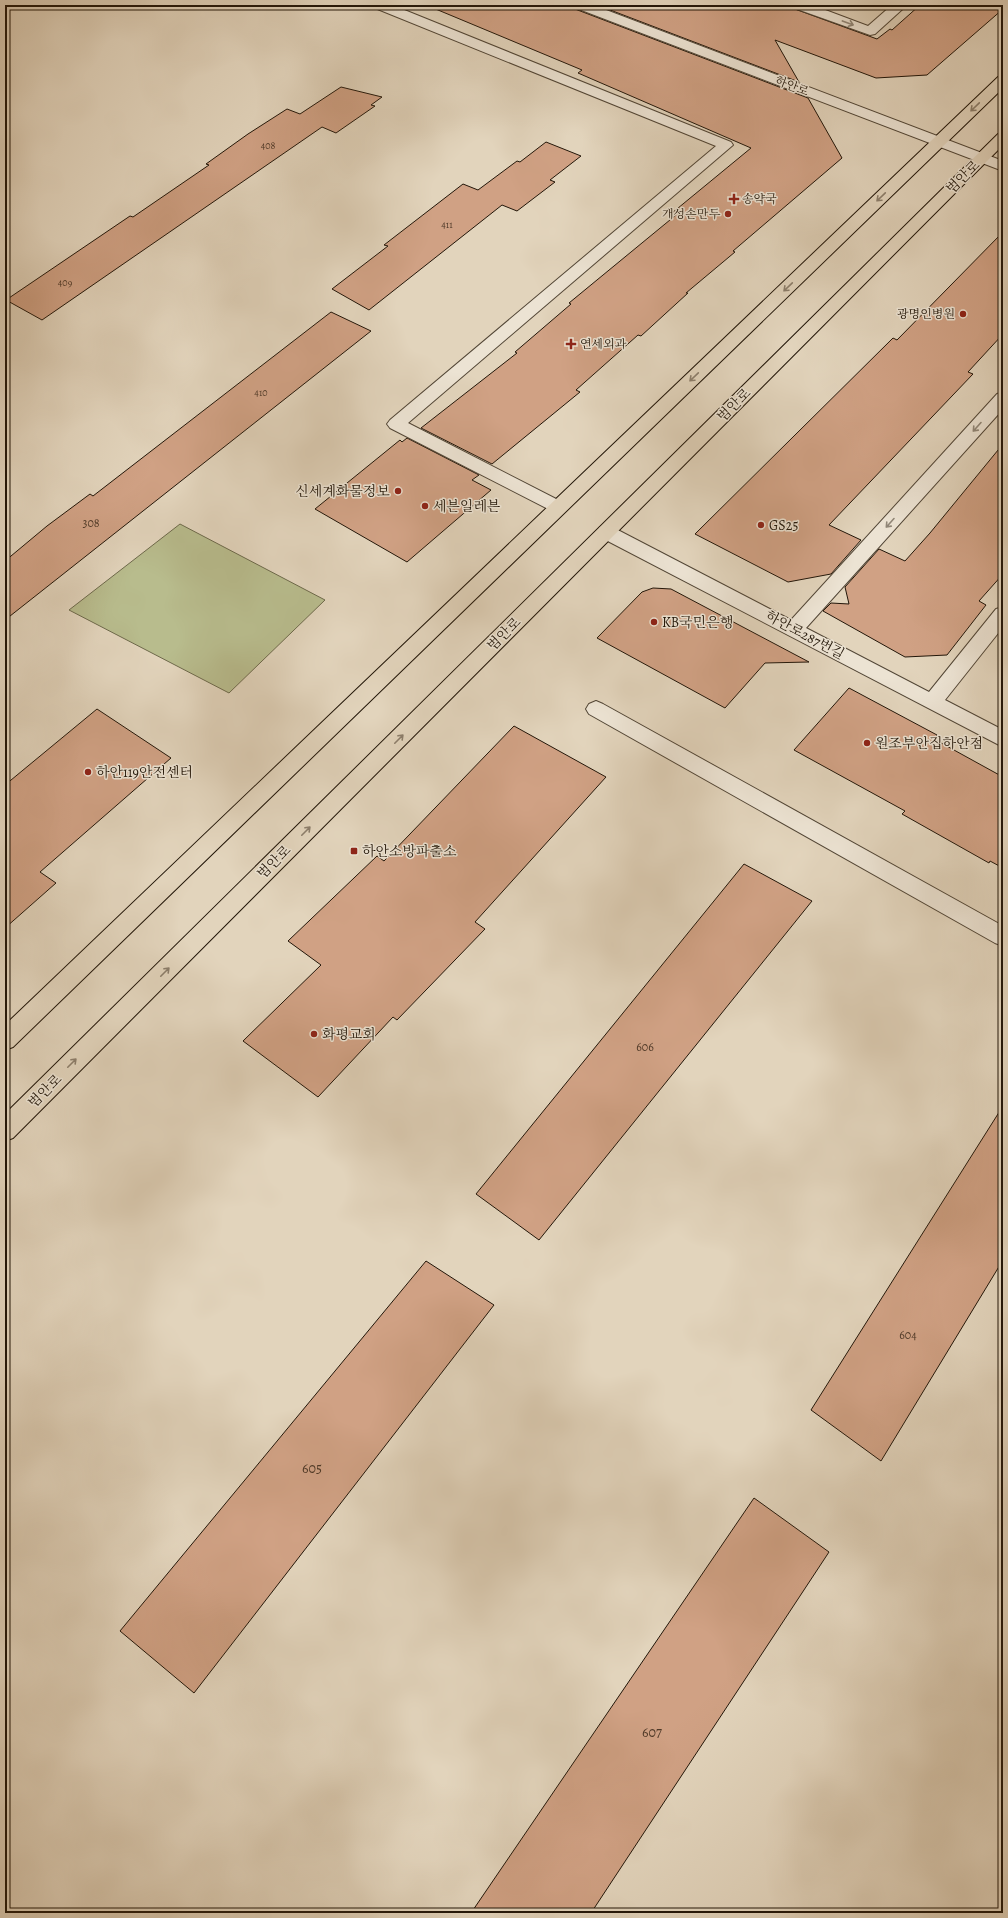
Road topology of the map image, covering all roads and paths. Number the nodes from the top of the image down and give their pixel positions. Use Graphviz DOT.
graph roads {
  1 [pos="380,5"];
  2 [pos="581,5"];
  3 [pos="799,5"];
  4 [pos="900,5"];
  5 [pos="1003,80"];
  6 [pos="1003,137"];
  7 [pos="938,142"];
  8 [pos="982,158"];
  9 [pos="1003,166"];
  10 [pos="1003,398"];
  11 [pos="558,507"];
  12 [pos="606,532"];
  13 [pos="1003,614"];
  14 [pos="794,630"];
  15 [pos="932,702"];
  16 [pos="596,709"];
  17 [pos="1003,739"];
  18 [pos="1003,937"];
  19 [pos="5,1040"];
  20 [pos="5,1130"];
  1 -- 11 [label="street"];
  2 -- 7 [label="street, 하안로"];
  3 -- 4 [label="street, one-way"];
  5 -- 7 [label="main road, one-way"];
  6 -- 8 [label="main road, 범안로"];
  7 -- 8 [label="street, 하안로"];
  7 -- 11 [label="main road, one-way"];
  8 -- 9 [label="street, 하안로"];
  8 -- 12 [label="main road, 범안로"];
  10 -- 14 [label="street, one-way"];
  11 -- 19 [label="main road"];
  12 -- 14 [label="street, 하안로287번길"];
  20 -- 12 [label="main road, 범안로, one-way"];
  13 -- 15 [label="street"];
  14 -- 15 [label="street, 하안로287번길"];
  15 -- 17 [label="street, 하안로287번길"];
  16 -- 18 [label="street"];
}
